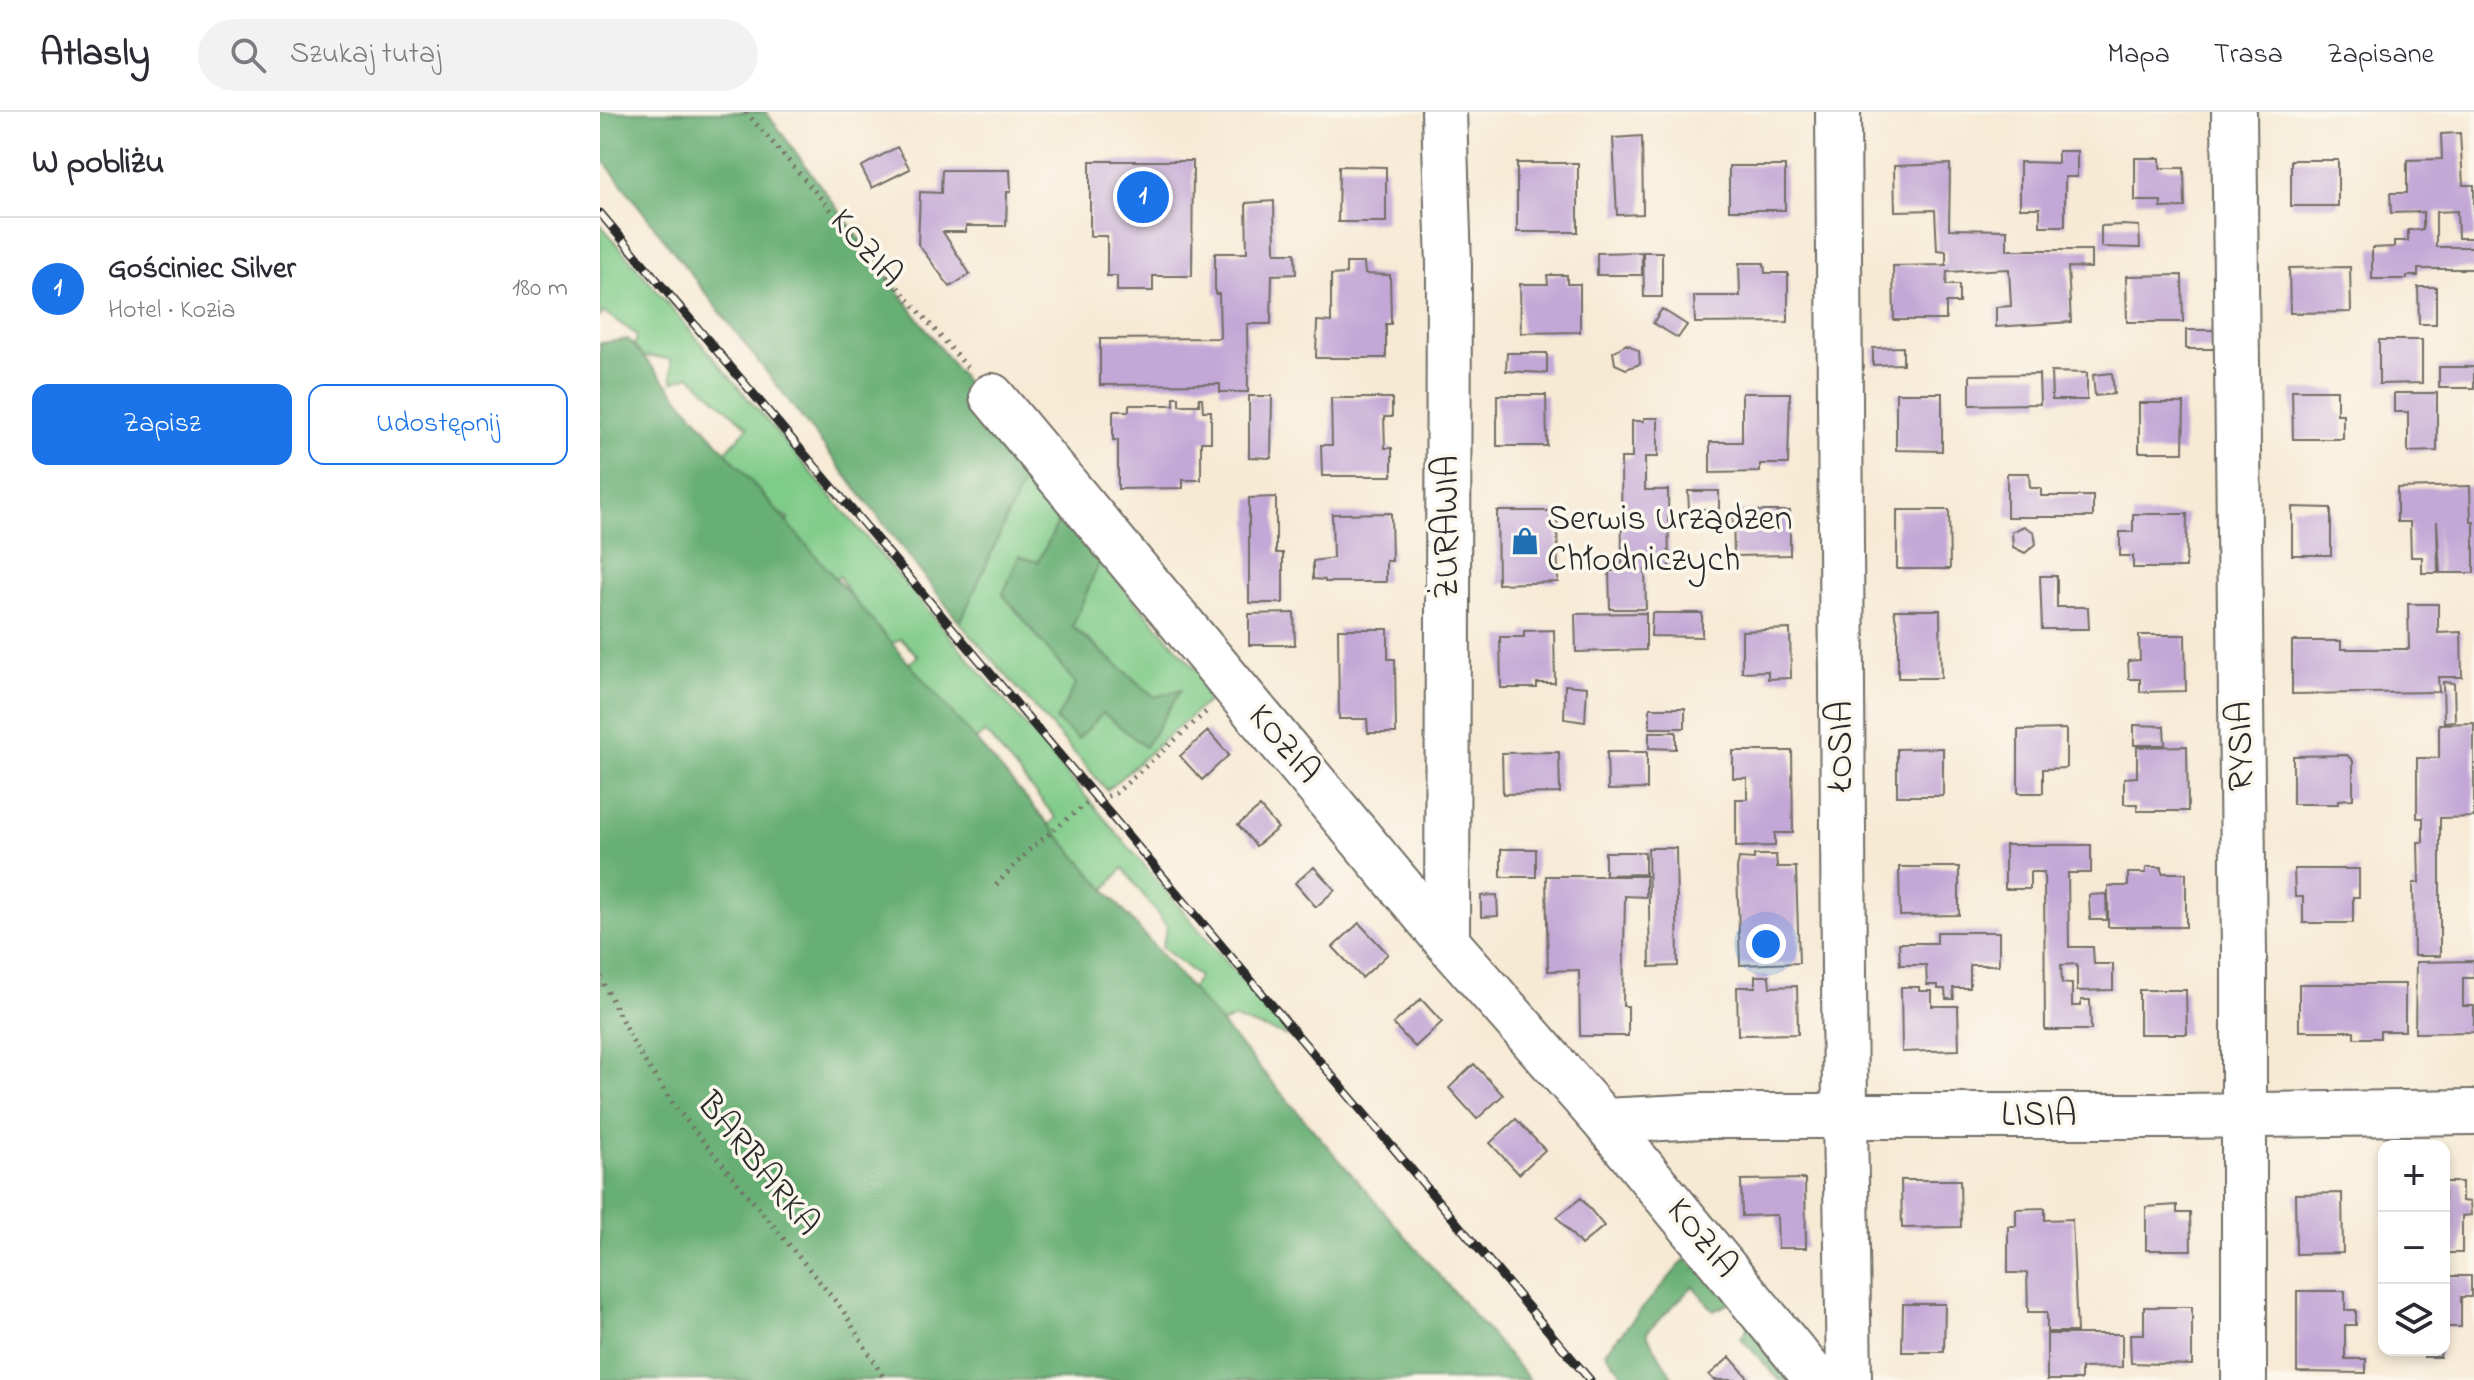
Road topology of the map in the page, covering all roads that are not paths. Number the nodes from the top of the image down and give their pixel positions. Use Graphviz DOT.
graph roads {
  1 [pos="1444,112"];
  2 [pos="1838,112"];
  3 [pos="2234,112"];
  4 [pos="992,396"];
  5 [pos="1447,942"];
  6 [pos="2474,1112"];
  7 [pos="2245,1114"];
  8 [pos="1845,1117"];
  9 [pos="1604,1121"];
  10 [pos="1817,1380"];
  11 [pos="1849,1380"];
  12 [pos="2244,1380"];
  1 -- 5 [label="street, ŻURAWIA"];
  2 -- 8 [label="street, ŁOSIA"];
  3 -- 7 [label="street, RYSIA"];
  4 -- 5 [label="street, KOZIA"];
  5 -- 9 [label="street, KOZIA"];
  6 -- 7 [label="street, LISIA"];
  7 -- 8 [label="street, LISIA"];
  7 -- 12 [label="street, RYSIA"];
  8 -- 9 [label="street, LISIA"];
  8 -- 11 [label="street, ŁOSIA"];
  9 -- 10 [label="street, KOZIA"];
}
